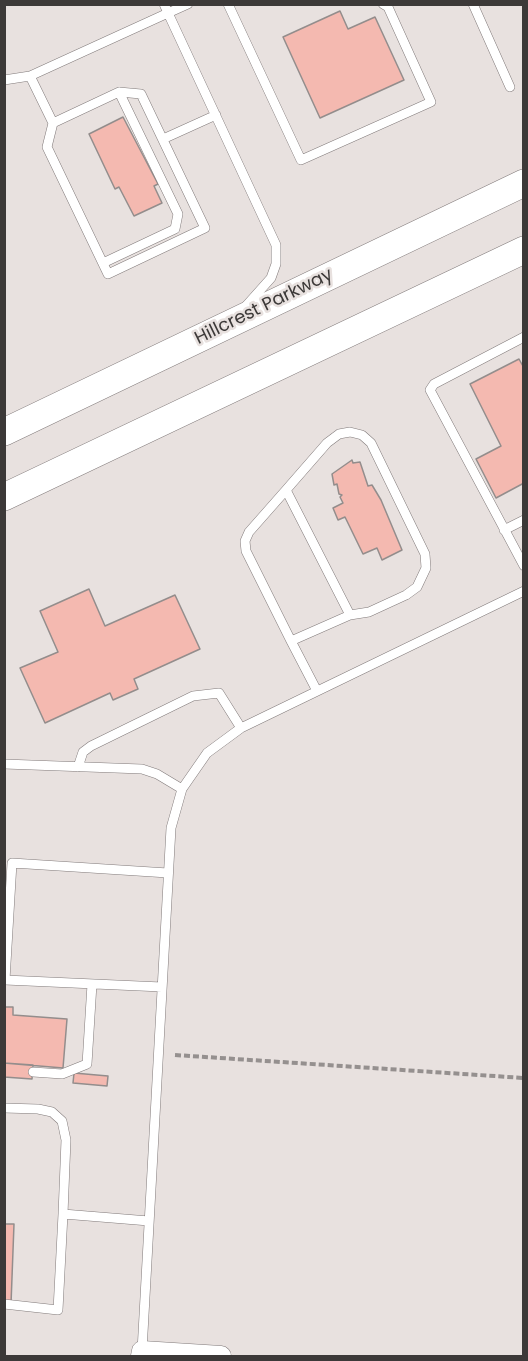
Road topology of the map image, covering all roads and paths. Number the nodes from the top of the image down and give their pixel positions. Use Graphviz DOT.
graph roads {
  1 [pos="188,4"];
  2 [pos="228,4"];
  3 [pos="383,4"];
  4 [pos="473,4"];
  5 [pos="166,9"];
  6 [pos="30,76"];
  7 [pos="4,80"];
  8 [pos="510,87"];
  9 [pos="119,92"];
  10 [pos="216,115"];
  11 [pos="53,123"];
  12 [pos="163,139"];
  13 [pos="524,183"];
  14 [pos="524,250"];
  15 [pos="103,263"];
  16 [pos="231,323"];
  17 [pos="524,337"];
  18 [pos="4,432"];
  19 [pos="286,490"];
  20 [pos="4,497"];
  21 [pos="524,520"];
  22 [pos="504,530"];
  23 [pos="524,566"];
  24 [pos="524,591"];
  25 [pos="350,615"];
  26 [pos="291,642"];
  27 [pos="317,691"];
  28 [pos="241,728"];
  29 [pos="4,764"];
  30 [pos="78,766"];
  31 [pos="182,789"];
  32 [pos="8,863"];
  33 [pos="168,873"];
  34 [pos="92,984"];
  35 [pos="162,987"];
  36 [pos="174,1055"];
  37 [pos="33,1072"];
  38 [pos="524,1078"];
  39 [pos="4,1108"];
  40 [pos="63,1214"];
  41 [pos="149,1221"];
  42 [pos="4,1304"];
  43 [pos="141,1354"];
  44 [pos="221,1356"];
  1 -- 5 [label="lane"];
  2 -- 3 [label="lane"];
  4 -- 8 [label="lane"];
  5 -- 6 [label="lane"];
  5 -- 10 [label="lane"];
  6 -- 7 [label="lane"];
  6 -- 11 [label="lane"];
  9 -- 11 [label="lane"];
  9 -- 12 [label="lane"];
  9 -- 15 [label="lane"];
  10 -- 12 [label="lane"];
  10 -- 16 [label="lane"];
  11 -- 15 [label="lane"];
  12 -- 15 [label="lane"];
  13 -- 16 [label="main road, Hillcrest Parkway"];
  14 -- 20 [label="main road"];
  16 -- 18 [label="main road, Hillcrest Parkway"];
  17 -- 22 [label="lane"];
  19 -- 25 [label="lane"];
  19 -- 25 [label="lane"];
  19 -- 26 [label="lane"];
  21 -- 22 [label="lane"];
  22 -- 23 [label="lane"];
  24 -- 27 [label="lane"];
  25 -- 26 [label="lane"];
  26 -- 27 [label="lane"];
  27 -- 28 [label="lane"];
  28 -- 30 [label="lane"];
  28 -- 31 [label="lane"];
  29 -- 30 [label="lane"];
  30 -- 31 [label="lane"];
  31 -- 33 [label="lane"];
  32 -- 33 [label="lane"];
  32 -- 34 [label="lane"];
  33 -- 35 [label="lane"];
  34 -- 35 [label="lane"];
  34 -- 37 [label="lane"];
  35 -- 41 [label="lane"];
  36 -- 38 [label="path"];
  39 -- 40 [label="lane"];
  40 -- 41 [label="lane"];
  40 -- 42 [label="lane"];
  41 -- 43 [label="lane"];
  43 -- 44 [label="street"];
}
